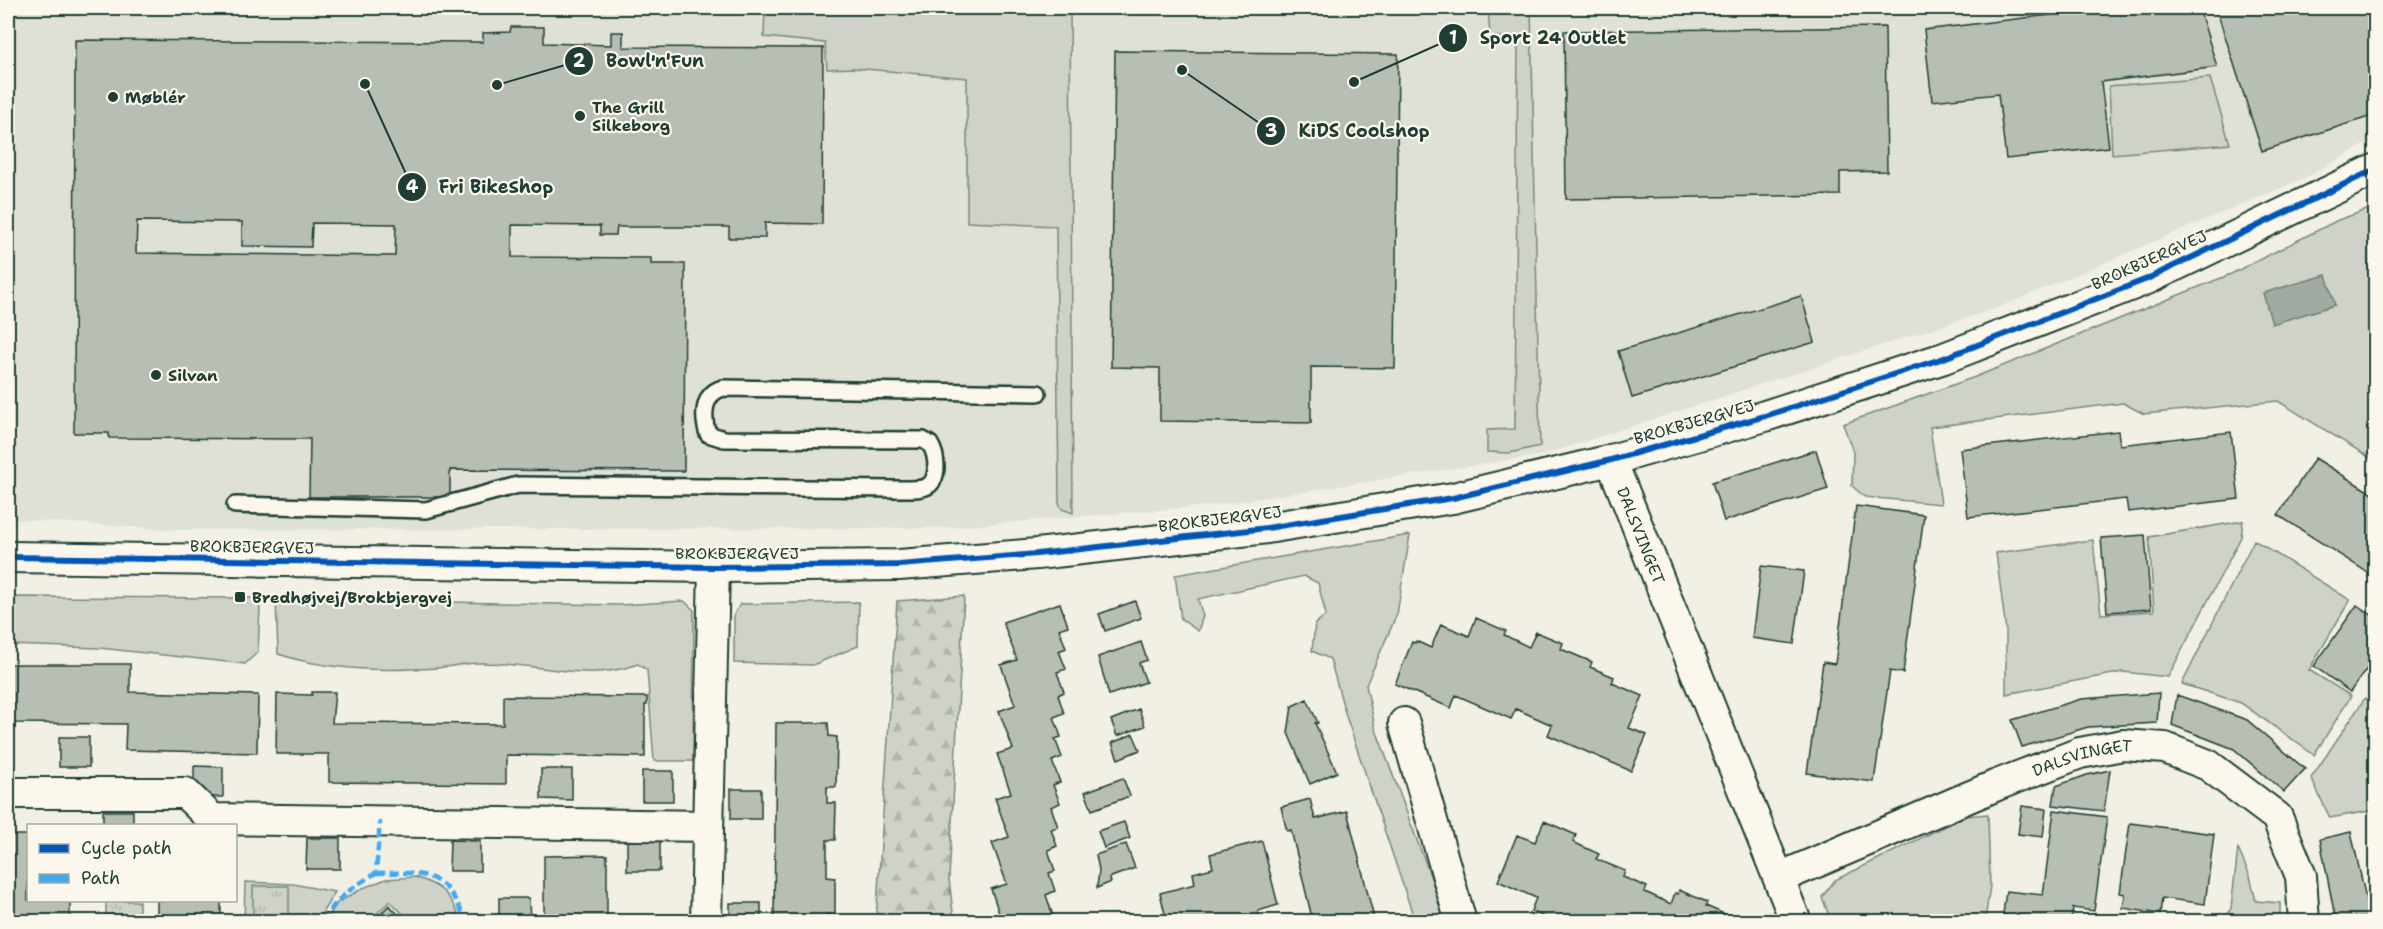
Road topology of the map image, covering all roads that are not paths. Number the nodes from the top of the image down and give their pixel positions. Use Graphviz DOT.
graph roads {
  1 [pos="2376,169"];
  2 [pos="1038,393"];
  3 [pos="1611,460"];
  4 [pos="235,504"];
  5 [pos="8,557"];
  6 [pos="714,567"];
  7 [pos="1404,723"];
  8 [pos="8,793"];
  9 [pos="708,826"];
  10 [pos="1779,878"];
  11 [pos="706,921"];
  12 [pos="1461,921"];
  13 [pos="1796,921"];
  14 [pos="2304,921"];
  1 -- 3 [label="street, BROKBJERGVEJ"];
  2 -- 4 [label="lane"];
  3 -- 6 [label="street, BROKBJERGVEJ"];
  3 -- 10 [label="street, DALSVINGET"];
  5 -- 6 [label="street, BROKBJERGVEJ"];
  6 -- 9 [label="street, BROKBJERGVEJ"];
  7 -- 12 [label="street"];
  8 -- 9 [label="street"];
  9 -- 11 [label="street, BROKBJERGVEJ"];
  10 -- 13 [label="street, DALSVINGET"];
  10 -- 14 [label="street, DALSVINGET"];
}
